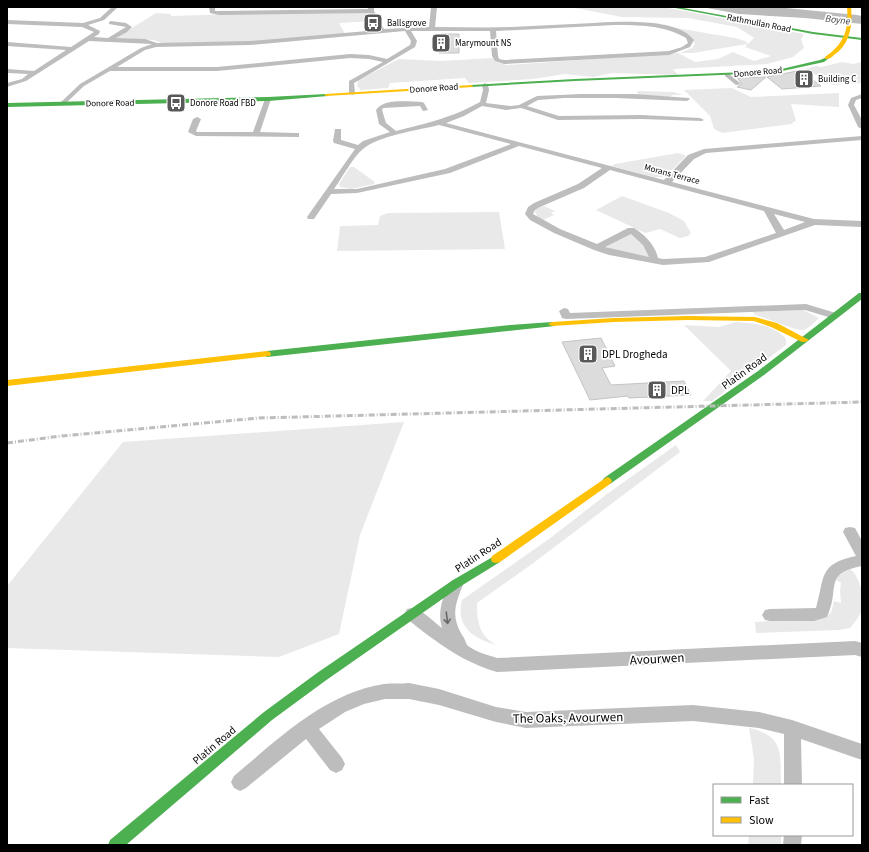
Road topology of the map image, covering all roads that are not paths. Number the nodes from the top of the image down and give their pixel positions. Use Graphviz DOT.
graph roads {
  1 [pos="115,7"];
  2 [pos="212,7"];
  3 [pos="434,7"];
  4 [pos="672,7"];
  5 [pos="682,7"];
  6 [pos="371,9"];
  7 [pos="849,11"];
  8 [pos="37,15"];
  9 [pos="7,22"];
  10 [pos="27,23"];
  11 [pos="111,23"];
  12 [pos="83,25"];
  13 [pos="432,28"];
  14 [pos="407,29"];
  15 [pos="493,29"];
  16 [pos="382,31"];
  17 [pos="846,33"];
  18 [pos="862,36"];
  19 [pos="90,39"];
  20 [pos="862,39"];
  21 [pos="109,40"];
  22 [pos="7,44"];
  23 [pos="156,45"];
  24 [pos="73,49"];
  25 [pos="388,62"];
  26 [pos="108,69"];
  27 [pos="7,71"];
  28 [pos="36,73"];
  29 [pos="727,75"];
  30 [pos="738,84"];
  31 [pos="485,85"];
  32 [pos="7,86"];
  33 [pos="352,93"];
  34 [pos="862,96"];
  35 [pos="268,99"];
  36 [pos="687,99"];
  37 [pos="63,103"];
  38 [pos="481,104"];
  39 [pos="7,105"];
  40 [pos="521,106"];
  41 [pos="425,110"];
  42 [pos="197,119"];
  43 [pos="700,120"];
  44 [pos="439,123"];
  45 [pos="862,127"];
  46 [pos="338,132"];
  47 [pos="395,133"];
  48 [pos="256,135"];
  49 [pos="296,135"];
  50 [pos="862,138"];
  51 [pos="518,144"];
  52 [pos="359,148"];
  53 [pos="608,168"];
  54 [pos="666,183"];
  55 [pos="330,192"];
  56 [pos="767,210"];
  57 [pos="311,217"];
  58 [pos="814,222"];
  59 [pos="862,224"];
  60 [pos="781,233"];
  61 [pos="596,248"];
  62 [pos="654,261"];
  63 [pos="862,295"];
  64 [pos="564,311"];
  65 [pos="687,315"];
  66 [pos="835,316"];
  67 [pos="805,340"];
  68 [pos="7,383"];
  69 [pos="850,532"];
  70 [pos="862,554"];
  71 [pos="862,560"];
  72 [pos="457,583"];
  73 [pos="412,614"];
  74 [pos="770,615"];
  75 [pos="860,647"];
  76 [pos="463,650"];
  77 [pos="307,727"];
  78 [pos="792,728"];
  79 [pos="862,752"];
  80 [pos="336,764"];
  81 [pos="240,782"];
  82 [pos="793,784"];
  83 [pos="115,845"];
  1 -- 12 [label="street"];
  2 -- 6 [label="street"];
  3 -- 13 [label="street"];
  4 -- 17 [label="street, Rathmullan Road"];
  5 -- 17 [label="street, Rathmullan Road"];
  6 -- 16 [label="street"];
  7 -- 17 [label="street"];
  8 -- 10 [label="street"];
  9 -- 10 [label="street"];
  10 -- 12 [label="street"];
  11 -- 21 [label="street"];
  12 -- 19 [label="street"];
  13 -- 14 [label="street"];
  13 -- 15 [label="street"];
  14 -- 16 [label="street"];
  14 -- 25 [label="street"];
  15 -- 15 [label="street"];
  16 -- 23 [label="street"];
  17 -- 18 [label="street"];
  17 -- 20 [label="street"];
  17 -- 29 [label="street, Donore Road"];
  19 -- 21 [label="street"];
  19 -- 24 [label="street"];
  21 -- 23 [label="street"];
  22 -- 24 [label="street"];
  23 -- 26 [label="street"];
  24 -- 28 [label="street"];
  25 -- 26 [label="street"];
  25 -- 33 [label="street"];
  26 -- 37 [label="street"];
  27 -- 28 [label="street"];
  28 -- 32 [label="street"];
  29 -- 30 [label="street"];
  29 -- 31 [label="street, Donore Road"];
  31 -- 33 [label="street, Donore Road"];
  31 -- 38 [label="street"];
  33 -- 35 [label="street, Donore Road"];
  34 -- 45 [label="street"];
  35 -- 37 [label="street, Donore Road"];
  35 -- 48 [label="street"];
  36 -- 40 [label="street"];
  37 -- 39 [label="street, Donore Road"];
  38 -- 40 [label="street"];
  38 -- 44 [label="street"];
  40 -- 43 [label="street"];
  41 -- 47 [label="street"];
  42 -- 48 [label="street"];
  44 -- 47 [label="street"];
  44 -- 51 [label="street, Morans Terrace"];
  46 -- 52 [label="street"];
  47 -- 52 [label="street"];
  48 -- 49 [label="street"];
  50 -- 54 [label="street"];
  51 -- 53 [label="street, Morans Terrace"];
  51 -- 55 [label="street"];
  52 -- 55 [label="street"];
  53 -- 54 [label="street, Morans Terrace"];
  53 -- 61 [label="street"];
  54 -- 56 [label="street, Morans Terrace"];
  55 -- 57 [label="street"];
  56 -- 58 [label="street, Morans Terrace"];
  56 -- 60 [label="street"];
  58 -- 59 [label="street, Morans Terrace"];
  58 -- 60 [label="street"];
  60 -- 62 [label="street"];
  61 -- 62 [label="street"];
  61 -- 62 [label="street"];
  63 -- 66 [label="street, Platin Road"];
  64 -- 65 [label="street"];
  65 -- 66 [label="street"];
  65 -- 67 [label="street"];
  65 -- 68 [label="street"];
  66 -- 67 [label="street, Platin Road"];
  67 -- 72 [label="street, Platin Road"];
  69 -- 70 [label="street"];
  71 -- 74 [label="street"];
  72 -- 73 [label="street, Platin Road"];
  72 -- 76 [label="street, Avourwen, one-way"];
  73 -- 76 [label="street, Avourwen"];
  73 -- 83 [label="street, Platin Road"];
  75 -- 76 [label="street, Avourwen"];
  77 -- 78 [label="street, The Oaks, Avourwen"];
  77 -- 80 [label="street"];
  77 -- 81 [label="street, The Oaks, Avourwen"];
  78 -- 79 [label="street, The Oaks, Avourwen"];
  78 -- 82 [label="street"];
}
